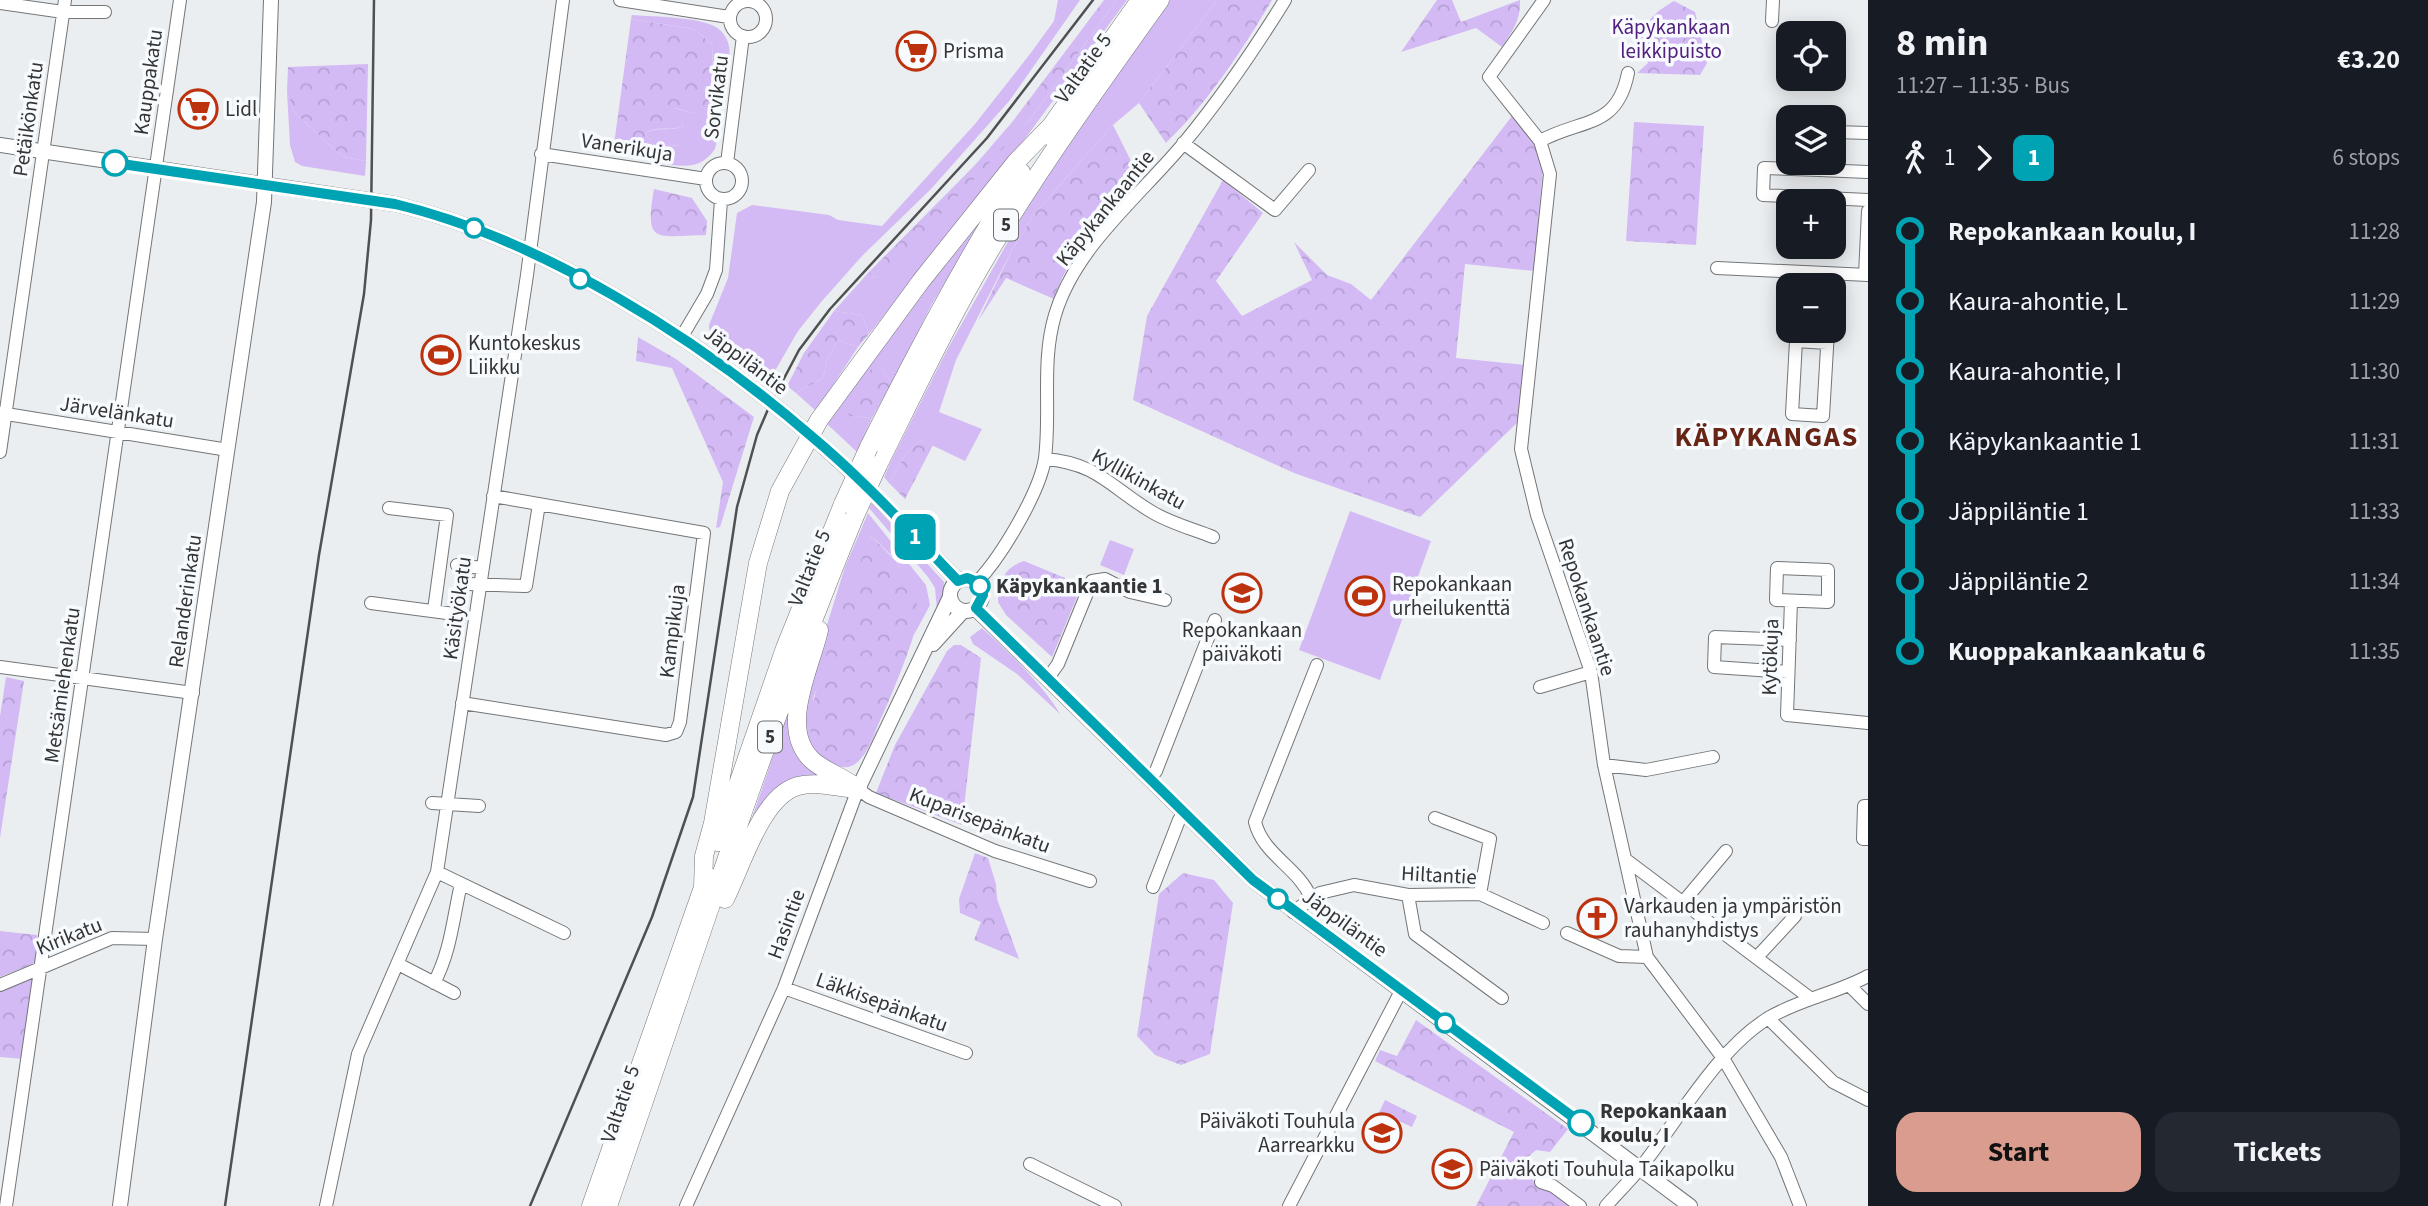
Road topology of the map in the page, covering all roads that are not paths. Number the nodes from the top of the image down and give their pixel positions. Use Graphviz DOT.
graph roads {
  1 [pos="180,0"];
  2 [pos="271,0"];
  3 [pos="563,0"];
  4 [pos="620,0"];
  5 [pos="749,0"];
  6 [pos="1140,0"];
  7 [pos="1160,0"];
  8 [pos="1285,0"];
  9 [pos="1528,0"];
  10 [pos="1544,0"];
  11 [pos="1773,0"];
  12 [pos="0,3"];
  13 [pos="64,6"];
  14 [pos="105,12"];
  15 [pos="1532,16"];
  16 [pos="729,17"];
  17 [pos="1772,21"];
  18 [pos="743,37"];
  19 [pos="1628,73"];
  20 [pos="1049,128"];
  21 [pos="1846,132"];
  22 [pos="1868,133"];
  23 [pos="1540,141"];
  24 [pos="1184,143"];
  25 [pos="0,145"];
  26 [pos="43,152"];
  27 [pos="541,154"];
  28 [pos="727,163"];
  29 [pos="1776,168"];
  30 [pos="1846,169"];
  31 [pos="157,170"];
  32 [pos="1309,170"];
  33 [pos="1868,172"];
  34 [pos="706,179"];
  35 [pos="265,184"];
  36 [pos="721,200"];
  37 [pos="1868,200"];
  38 [pos="1868,212"];
  39 [pos="530,252"];
  40 [pos="1717,268"];
  41 [pos="1776,274"];
  42 [pos="1866,275"];
  43 [pos="1846,277"];
  44 [pos="1827,337"];
  45 [pos="681,338"];
  46 [pos="3,414"];
  47 [pos="119,431"];
  48 [pos="809,434"];
  49 [pos="228,450"];
  50 [pos="0,452"];
  51 [pos="1045,459"];
  52 [pos="493,496"];
  53 [pos="539,505"];
  54 [pos="389,508"];
  55 [pos="848,511"];
  56 [pos="1213,537"];
  57 [pos="457,565"];
  58 [pos="482,568"];
  59 [pos="831,573"];
  60 [pos="958,581"];
  61 [pos="977,582"];
  62 [pos="474,584"];
  63 [pos="950,597"];
  64 [pos="1165,600"];
  65 [pos="1791,601"];
  66 [pos="371,603"];
  67 [pos="434,610"];
  68 [pos="969,610"];
  69 [pos="462,615"];
  70 [pos="1215,620"];
  71 [pos="1790,640"];
  72 [pos="923,655"];
  73 [pos="1317,665"];
  74 [pos="0,667"];
  75 [pos="1591,672"];
  76 [pos="1788,673"];
  77 [pos="83,678"];
  78 [pos="1048,678"];
  79 [pos="1540,687"];
  80 [pos="193,693"];
  81 [pos="462,703"];
  82 [pos="1868,723"];
  83 [pos="1713,757"];
  84 [pos="1604,765"];
  85 [pos="1151,778"];
  86 [pos="858,789"];
  87 [pos="432,803"];
  88 [pos="446,804"];
  89 [pos="479,806"];
  90 [pos="1868,806"];
  91 [pos="1184,813"];
  92 [pos="1435,818"];
  93 [pos="1868,839"];
  94 [pos="1726,851"];
  95 [pos="1625,859"];
  96 [pos="437,872"];
  97 [pos="1090,881"];
  98 [pos="461,884"];
  99 [pos="703,887"];
  100 [pos="1153,887"];
  101 [pos="1480,894"];
  102 [pos="1408,895"];
  103 [pos="1311,898"];
  104 [pos="1684,901"];
  105 [pos="1293,912"];
  106 [pos="1795,916"];
  107 [pos="1543,923"];
  108 [pos="564,933"];
  109 [pos="1567,933"];
  110 [pos="155,939"];
  111 [pos="1758,956"];
  112 [pos="1647,957"];
  113 [pos="695,958"];
  114 [pos="398,964"];
  115 [pos="41,968"];
  116 [pos="1868,976"];
  117 [pos="434,983"];
  118 [pos="0,985"];
  119 [pos="1850,986"];
  120 [pos="785,988"];
  121 [pos="1401,991"];
  122 [pos="454,993"];
  123 [pos="1502,998"];
  124 [pos="1810,998"];
  125 [pos="1868,1004"];
  126 [pos="1768,1018"];
  127 [pos="966,1053"];
  128 [pos="1723,1058"];
  129 [pos="1868,1100"];
  130 [pos="1030,1164"];
  131 [pos="1639,1168"];
  132 [pos="1541,1182"];
  133 [pos="6,1206"];
  134 [pos="120,1206"];
  135 [pos="327,1206"];
  136 [pos="592,1206"];
  137 [pos="608,1206"];
  138 [pos="686,1206"];
  139 [pos="1115,1206"];
  140 [pos="1289,1206"];
  141 [pos="1580,1206"];
  142 [pos="1606,1206"];
  143 [pos="1690,1206"];
  144 [pos="1800,1206"];
  1 -- 31 [label="street, Kauppakatu"];
  2 -- 35 [label="main road, Relanderinkatu"];
  3 -- 27 [label="street, Käsityökatu"];
  4 -- 16 [label="street"];
  5 -- 16 [label="street"];
  5 -- 18 [label="street"];
  6 -- 20 [label="highway, Valtatie 5 / 5"];
  7 -- 55 [label="highway, Valtatie 5 / 5, bridge"];
  8 -- 24 [label="street, Käpykankaantie"];
  9 -- 15 [label="street"];
  10 -- 15 [label="street"];
  11 -- 17 [label="street"];
  12 -- 13 [label="street"];
  13 -- 14 [label="street"];
  13 -- 26 [label="street, Petäikönkatu"];
  15 -- 23 [label="street, Repokankaantie"];
  16 -- 18 [label="street"];
  18 -- 28 [label="street, Sorvikatu"];
  19 -- 23 [label="street"];
  20 -- 48 [label="highway"];
  20 -- 55 [label="highway, Valtatie 5 / 5, bridge"];
  21 -- 22 [label="street"];
  23 -- 75 [label="street, Repokankaantie"];
  24 -- 32 [label="street"];
  24 -- 51 [label="street, Käpykankaantie"];
  25 -- 26 [label="main road, Jäppiläntie"];
  26 -- 31 [label="main road, Jäppiläntie"];
  26 -- 46 [label="street, Petäikönkatu"];
  27 -- 34 [label="street, Vanerikuja"];
  27 -- 39 [label="street, Käsityökatu"];
  28 -- 34 [label="street"];
  28 -- 36 [label="street"];
  29 -- 37 [label="street"];
  30 -- 33 [label="street"];
  31 -- 35 [label="main road, Jäppiläntie"];
  31 -- 47 [label="street, Metsämiehenkatu"];
  34 -- 36 [label="street"];
  35 -- 39 [label="main road, Jäppiläntie"];
  35 -- 49 [label="main road, Relanderinkatu"];
  36 -- 45 [label="street"];
  38 -- 42 [label="street"];
  39 -- 45 [label="main road, Jäppiläntie"];
  39 -- 52 [label="street, Käsityökatu"];
  40 -- 41 [label="street"];
  42 -- 43 [label="street"];
  44 -- 44 [label="street"];
  45 -- 48 [label="main road, Jäppiläntie"];
  46 -- 47 [label="street, Järvelänkatu"];
  46 -- 50 [label="street, Petäikönkatu"];
  47 -- 49 [label="street, Järvelänkatu"];
  47 -- 77 [label="street, Metsämiehenkatu"];
  48 -- 60 [label="main road, Jäppiläntie"];
  48 -- 99 [label="highway"];
  49 -- 80 [label="main road, Relanderinkatu"];
  51 -- 56 [label="street, Kyllikinkatu"];
  51 -- 61 [label="street, Käpykankaantie"];
  52 -- 53 [label="street, Kampikuja"];
  52 -- 58 [label="street, Käsityökatu"];
  53 -- 62 [label="street"];
  53 -- 81 [label="street, Kampikuja"];
  54 -- 67 [label="street"];
  55 -- 59 [label="highway, Valtatie 5 / 5"];
  55 -- 99 [label="highway, Valtatie 5 / 5"];
  57 -- 58 [label="street"];
  58 -- 62 [label="street, Käsityökatu"];
  59 -- 86 [label="highway"];
  59 -- 113 [label="highway, Valtatie 5 / 5"];
  60 -- 61 [label="main road"];
  60 -- 63 [label="main road"];
  61 -- 68 [label="main road"];
  62 -- 81 [label="street, Käsityökatu"];
  63 -- 68 [label="main road"];
  63 -- 72 [label="main road, Hasintie"];
  64 -- 78 [label="street"];
  65 -- 65 [label="street"];
  65 -- 71 [label="street, Kytökuja"];
  66 -- 67 [label="street"];
  67 -- 69 [label="street"];
  68 -- 72 [label="main road, Hasintie"];
  68 -- 78 [label="main road, Jäppiläntie"];
  70 -- 85 [label="street"];
  71 -- 76 [label="street, Kytökuja"];
  71 -- 76 [label="street"];
  72 -- 86 [label="main road, Hasintie"];
  73 -- 103 [label="street"];
  74 -- 77 [label="street"];
  75 -- 79 [label="street"];
  75 -- 84 [label="street, Repokankaantie"];
  76 -- 82 [label="street, Kytökuja"];
  77 -- 80 [label="street"];
  77 -- 115 [label="street, Metsämiehenkatu"];
  78 -- 85 [label="main road, Jäppiläntie"];
  80 -- 110 [label="main road, Relanderinkatu"];
  81 -- 88 [label="street, Käsityökatu"];
  83 -- 84 [label="street"];
  84 -- 95 [label="street, Repokankaantie"];
  85 -- 91 [label="main road, Jäppiläntie"];
  86 -- 97 [label="street, Kuparisepänkatu"];
  86 -- 113 [label="highway"];
  86 -- 120 [label="street, Hasintie"];
  87 -- 88 [label="street"];
  88 -- 89 [label="street"];
  88 -- 96 [label="street, Käsityökatu"];
  90 -- 93 [label="street"];
  91 -- 100 [label="street"];
  91 -- 105 [label="main road, Jäppiläntie"];
  92 -- 101 [label="street"];
  94 -- 104 [label="street"];
  95 -- 104 [label="street"];
  95 -- 112 [label="street, Repokankaantie"];
  96 -- 98 [label="street"];
  96 -- 114 [label="street, Käsityökatu"];
  98 -- 108 [label="street"];
  98 -- 117 [label="street"];
  99 -- 136 [label="highway, Valtatie 5 / 5"];
  101 -- 102 [label="street, Hiltantie"];
  101 -- 107 [label="street, Hiltantie"];
  102 -- 103 [label="street, Hiltantie"];
  102 -- 123 [label="street"];
  103 -- 105 [label="street, Hiltantie"];
  104 -- 111 [label="street"];
  105 -- 121 [label="main road, Jäppiläntie"];
  106 -- 111 [label="street"];
  109 -- 112 [label="street"];
  110 -- 115 [label="street, Kirikatu"];
  110 -- 134 [label="main road, Relanderinkatu"];
  111 -- 124 [label="street"];
  112 -- 128 [label="street, Repokankaantie"];
  113 -- 137 [label="highway, Valtatie 5 / 5"];
  114 -- 117 [label="street"];
  114 -- 135 [label="street, Käsityökatu"];
  115 -- 118 [label="street, Kirikatu"];
  115 -- 133 [label="street, Metsämiehenkatu"];
  116 -- 119 [label="street"];
  117 -- 122 [label="street"];
  119 -- 124 [label="street"];
  119 -- 125 [label="street"];
  120 -- 127 [label="street, Läkkisepänkatu"];
  120 -- 138 [label="street, Hasintie"];
  121 -- 131 [label="main road, Jäppiläntie"];
  121 -- 140 [label="street"];
  124 -- 126 [label="street"];
  126 -- 128 [label="street"];
  126 -- 129 [label="street"];
  128 -- 131 [label="street"];
  128 -- 144 [label="street, Repokankaantie"];
  130 -- 139 [label="street"];
  131 -- 142 [label="street"];
  131 -- 143 [label="main road, Jäppiläntie"];
  132 -- 141 [label="street"];
}
